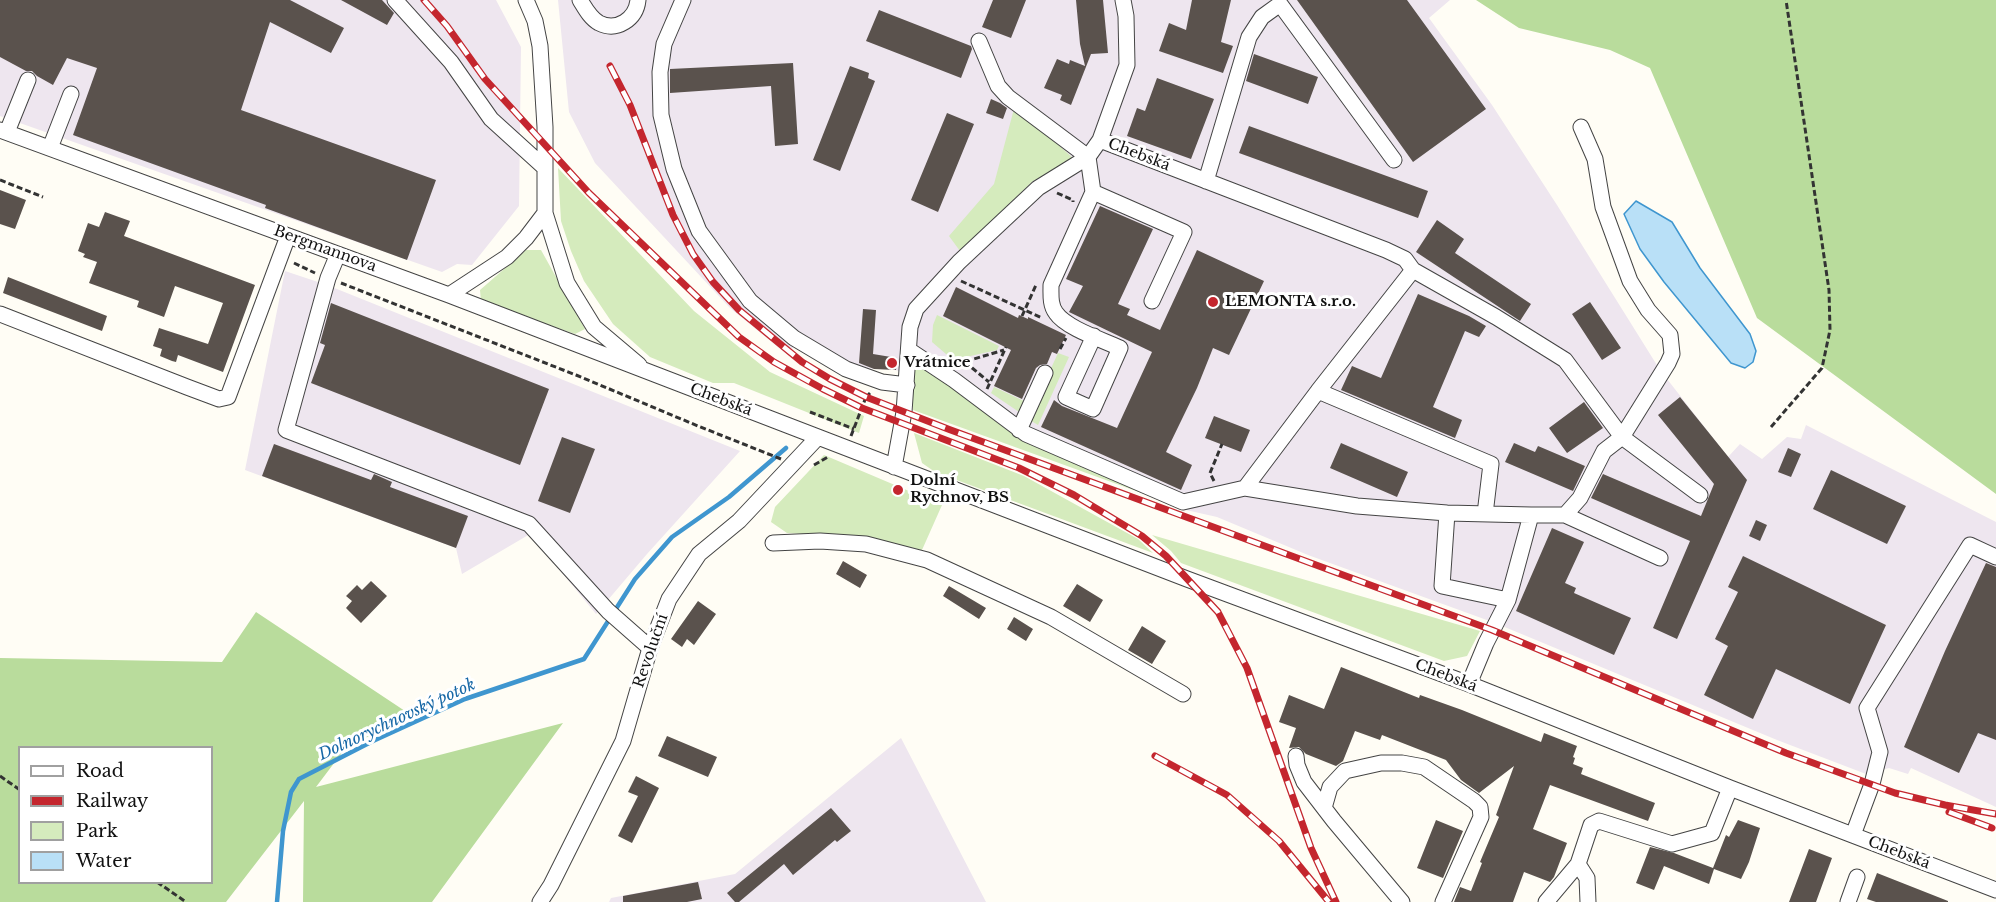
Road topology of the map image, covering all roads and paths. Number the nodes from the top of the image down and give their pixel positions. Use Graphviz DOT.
graph roads {
  1 [pos="395,0"];
  2 [pos="526,0"];
  3 [pos="580,0"];
  4 [pos="638,0"];
  5 [pos="683,0"];
  6 [pos="1123,0"];
  7 [pos="1786,0"];
  8 [pos="1279,2"];
  9 [pos="980,41"];
  10 [pos="28,80"];
  11 [pos="71,94"];
  12 [pos="1581,127"];
  13 [pos="4,131"];
  14 [pos="1100,140"];
  15 [pos="50,148"];
  16 [pos="1088,157"];
  17 [pos="1394,160"];
  18 [pos="545,168"];
  19 [pos="0,180"];
  20 [pos="1206,181"];
  21 [pos="1042,186"];
  22 [pos="1093,192"];
  23 [pos="43,197"];
  24 [pos="1069,210"];
  25 [pos="545,213"];
  26 [pos="285,243"];
  27 [pos="338,254"];
  28 [pos="1413,270"];
  29 [pos="328,278"];
  30 [pos="1038,280"];
  31 [pos="953,281"];
  32 [pos="449,295"];
  33 [pos="1152,301"];
  34 [pos="1024,310"];
  35 [pos="0,314"];
  36 [pos="1022,316"];
  37 [pos="1094,336"];
  38 [pos="909,350"];
  39 [pos="965,362"];
  40 [pos="949,366"];
  41 [pos="648,373"];
  42 [pos="1045,373"];
  43 [pos="882,382"];
  44 [pos="989,382"];
  45 [pos="907,385"];
  46 [pos="1318,391"];
  47 [pos="986,392"];
  48 [pos="810,412"];
  49 [pos="1771,427"];
  50 [pos="855,429"];
  51 [pos="1019,430"];
  52 [pos="818,437"];
  53 [pos="1622,437"];
  54 [pos="1222,444"];
  55 [pos="846,448"];
  56 [pos="779,458"];
  57 [pos="894,466"];
  58 [pos="1245,488"];
  59 [pos="1220,494"];
  60 [pos="1700,495"];
  61 [pos="1447,513"];
  62 [pos="1485,514"];
  63 [pos="1531,515"];
  64 [pos="1565,515"];
  65 [pos="773,543"];
  66 [pos="1996,557"];
  67 [pos="1660,558"];
  68 [pos="1508,600"];
  69 [pos="650,648"];
  70 [pos="1469,684"];
  71 [pos="1183,694"];
  72 [pos="1296,756"];
  73 [pos="0,776"];
  74 [pos="1730,788"];
  75 [pos="18,789"];
  76 [pos="1324,808"];
  77 [pos="1853,835"];
  78 [pos="1578,864"];
  79 [pos="1857,877"];
  80 [pos="160,884"];
  81 [pos="1996,890"];
  82 [pos="186,902"];
  83 [pos="540,902"];
  84 [pos="1402,902"];
  85 [pos="1443,902"];
  86 [pos="1546,902"];
  87 [pos="1587,902"];
  88 [pos="1848,902"];
  1 -- 18 [label="street"];
  2 -- 18 [label="street"];
  3 -- 4 [label="street"];
  5 -- 43 [label="street"];
  6 -- 14 [label="street"];
  7 -- 49 [label="path"];
  8 -- 17 [label="street"];
  8 -- 20 [label="street"];
  9 -- 16 [label="street"];
  10 -- 13 [label="street"];
  11 -- 15 [label="street"];
  12 -- 53 [label="street"];
  13 -- 15 [label="street, Bergmannova"];
  14 -- 16 [label="street, Chebská"];
  14 -- 20 [label="street, Chebská"];
  15 -- 26 [label="street, Bergmannova"];
  16 -- 21 [label="street, Chebská"];
  16 -- 22 [label="street"];
  18 -- 25 [label="street"];
  19 -- 23 [label="path"];
  20 -- 28 [label="street, Chebská"];
  21 -- 24 [label="path"];
  21 -- 38 [label="street, Chebská"];
  22 -- 33 [label="street"];
  22 -- 37 [label="street"];
  25 -- 32 [label="street"];
  25 -- 41 [label="street"];
  26 -- 27 [label="street, Bergmannova"];
  26 -- 29 [label="path"];
  26 -- 35 [label="street"];
  27 -- 29 [label="street"];
  27 -- 32 [label="street, Bergmannova"];
  28 -- 46 [label="street"];
  28 -- 53 [label="street, Chebská"];
  29 -- 56 [label="path"];
  29 -- 69 [label="street"];
  30 -- 34 [label="path"];
  31 -- 34 [label="path"];
  32 -- 41 [label="street, Bergmannova"];
  34 -- 36 [label="path"];
  37 -- 37 [label="street"];
  38 -- 45 [label="street, Chebská"];
  38 -- 51 [label="street"];
  39 -- 40 [label="path"];
  39 -- 44 [label="path"];
  39 -- 44 [label="path"];
  41 -- 52 [label="street, Chebská"];
  42 -- 51 [label="street"];
  43 -- 45 [label="street"];
  43 -- 50 [label="path"];
  44 -- 47 [label="path"];
  45 -- 57 [label="street, Chebská"];
  46 -- 58 [label="street"];
  46 -- 62 [label="street"];
  48 -- 50 [label="path"];
  50 -- 55 [label="path"];
  51 -- 59 [label="street"];
  52 -- 55 [label="street, Chebská"];
  52 -- 69 [label="street, Revoluční"];
  53 -- 60 [label="street, Chebská"];
  53 -- 64 [label="street"];
  54 -- 59 [label="path"];
  55 -- 57 [label="street, Chebská"];
  57 -- 70 [label="street, Chebská"];
  58 -- 59 [label="street"];
  58 -- 61 [label="street"];
  61 -- 62 [label="street"];
  61 -- 68 [label="street"];
  62 -- 63 [label="street"];
  63 -- 64 [label="street"];
  63 -- 68 [label="street"];
  64 -- 67 [label="street"];
  65 -- 71 [label="street"];
  66 -- 77 [label="street"];
  68 -- 70 [label="street"];
  69 -- 83 [label="street, Revoluční"];
  70 -- 74 [label="street, Chebská"];
  72 -- 76 [label="street"];
  73 -- 75 [label="path"];
  74 -- 77 [label="street, Chebská"];
  74 -- 78 [label="street"];
  76 -- 84 [label="street"];
  76 -- 85 [label="street"];
  77 -- 81 [label="street, Chebská"];
  78 -- 86 [label="street"];
  78 -- 87 [label="street"];
  79 -- 88 [label="street"];
  80 -- 82 [label="path"];
}
